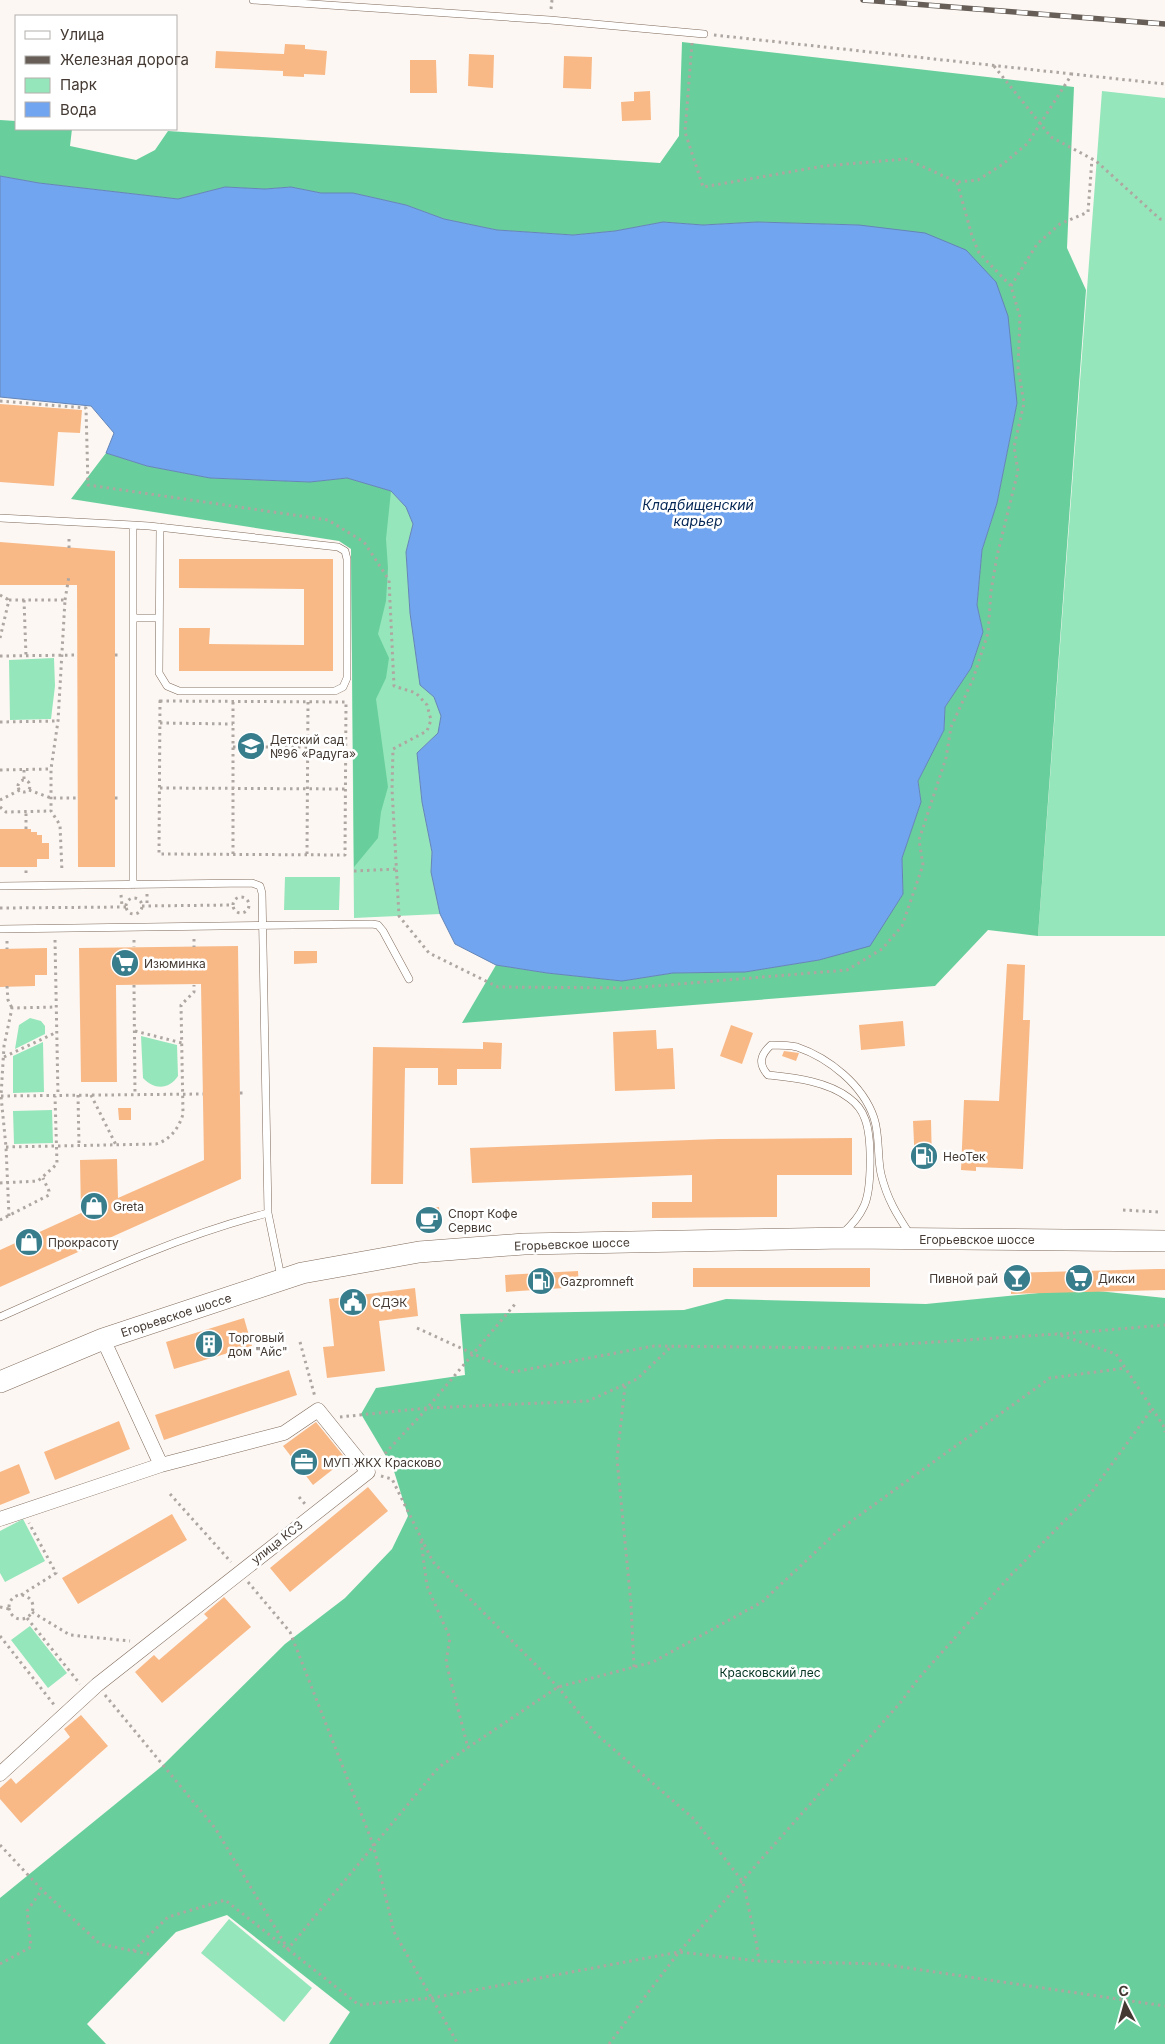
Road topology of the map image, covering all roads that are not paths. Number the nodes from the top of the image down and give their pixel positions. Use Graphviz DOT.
graph roads {
  1 [pos="253,0"];
  2 [pos="704,34"];
  3 [pos="0,518"];
  4 [pos="133,525"];
  5 [pos="160,527"];
  6 [pos="133,618"];
  7 [pos="160,618"];
  8 [pos="133,885"];
  9 [pos="0,886"];
  10 [pos="262,926"];
  11 [pos="0,929"];
  12 [pos="409,979"];
  13 [pos="268,1213"];
  14 [pos="837,1238"];
  15 [pos="912,1238"];
  16 [pos="1165,1241"];
  17 [pos="281,1280"];
  18 [pos="0,1317"];
  19 [pos="103,1339"];
  20 [pos="0,1382"];
  21 [pos="161,1465"];
  22 [pos="0,1520"];
  23 [pos="0,1774"];
  1 -- 2 [label="lane"];
  3 -- 4 [label="lane"];
  4 -- 5 [label="lane"];
  4 -- 6 [label="lane"];
  5 -- 7 [label="lane"];
  5 -- 7 [label="lane"];
  6 -- 7 [label="lane"];
  6 -- 8 [label="lane"];
  8 -- 9 [label="lane"];
  8 -- 10 [label="lane"];
  10 -- 11 [label="lane"];
  10 -- 12 [label="lane"];
  10 -- 13 [label="lane"];
  13 -- 17 [label="lane"];
  13 -- 18 [label="lane"];
  14 -- 15 [label="main road, Егорьевское шоссе"];
  14 -- 15 [label="lane"];
  14 -- 17 [label="main road, Егорьевское шоссе"];
  15 -- 16 [label="main road, Егорьевское шоссе"];
  17 -- 19 [label="main road, Егорьевское шоссе"];
  19 -- 20 [label="main road, Егорьевское шоссе"];
  19 -- 21 [label="street"];
  21 -- 22 [label="street"];
  21 -- 23 [label="street, улица КСЗ"];
}
